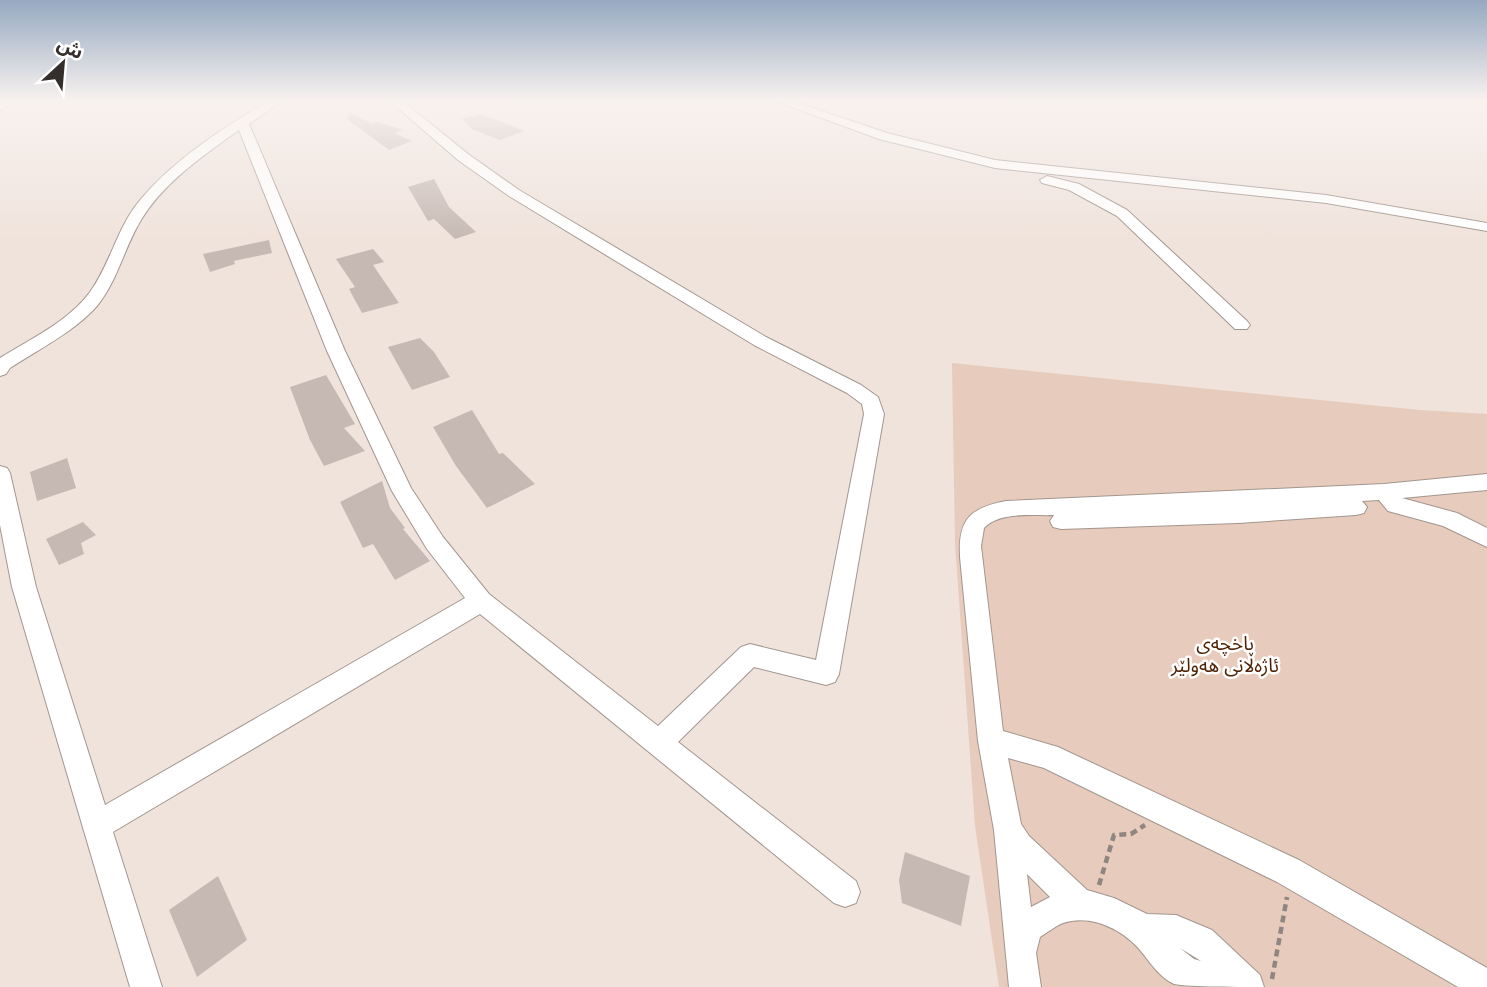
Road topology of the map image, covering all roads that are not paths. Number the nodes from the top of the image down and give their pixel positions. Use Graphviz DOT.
graph roads {
  1 [pos="210,148"];
  2 [pos="253,148"];
  3 [pos="452,148"];
  4 [pos="931,148"];
  5 [pos="995,164"];
  6 [pos="1487,227"];
  7 [pos="1241,325"];
  8 [pos="0,370"];
  9 [pos="0,473"];
  10 [pos="1487,481"];
  11 [pos="1487,494"];
  12 [pos="1390,498"];
  13 [pos="1061,522"];
  14 [pos="1487,538"];
  15 [pos="481,601"];
  16 [pos="991,741"];
  17 [pos="659,743"];
  18 [pos="97,825"];
  19 [pos="1008,830"];
  20 [pos="845,892"];
  21 [pos="1087,904"];
  22 [pos="1020,953"];
  23 [pos="1254,985"];
  24 [pos="1487,986"];
  25 [pos="146,987"];
  26 [pos="1025,987"];
  1 -- 8 [label="street"];
  2 -- 15 [label="street"];
  3 -- 17 [label="street"];
  4 -- 5 [label="street"];
  5 -- 6 [label="street"];
  5 -- 7 [label="street"];
  9 -- 18 [label="street"];
  10 -- 12 [label="street"];
  11 -- 12 [label="street"];
  12 -- 13 [label="street"];
  12 -- 14 [label="street"];
  12 -- 16 [label="street"];
  15 -- 17 [label="street"];
  15 -- 18 [label="street"];
  16 -- 19 [label="street"];
  16 -- 24 [label="street"];
  17 -- 20 [label="street"];
  18 -- 25 [label="street"];
  19 -- 21 [label="street"];
  19 -- 22 [label="street"];
  21 -- 22 [label="street"];
  21 -- 23 [label="street"];
  22 -- 26 [label="street"];
}
